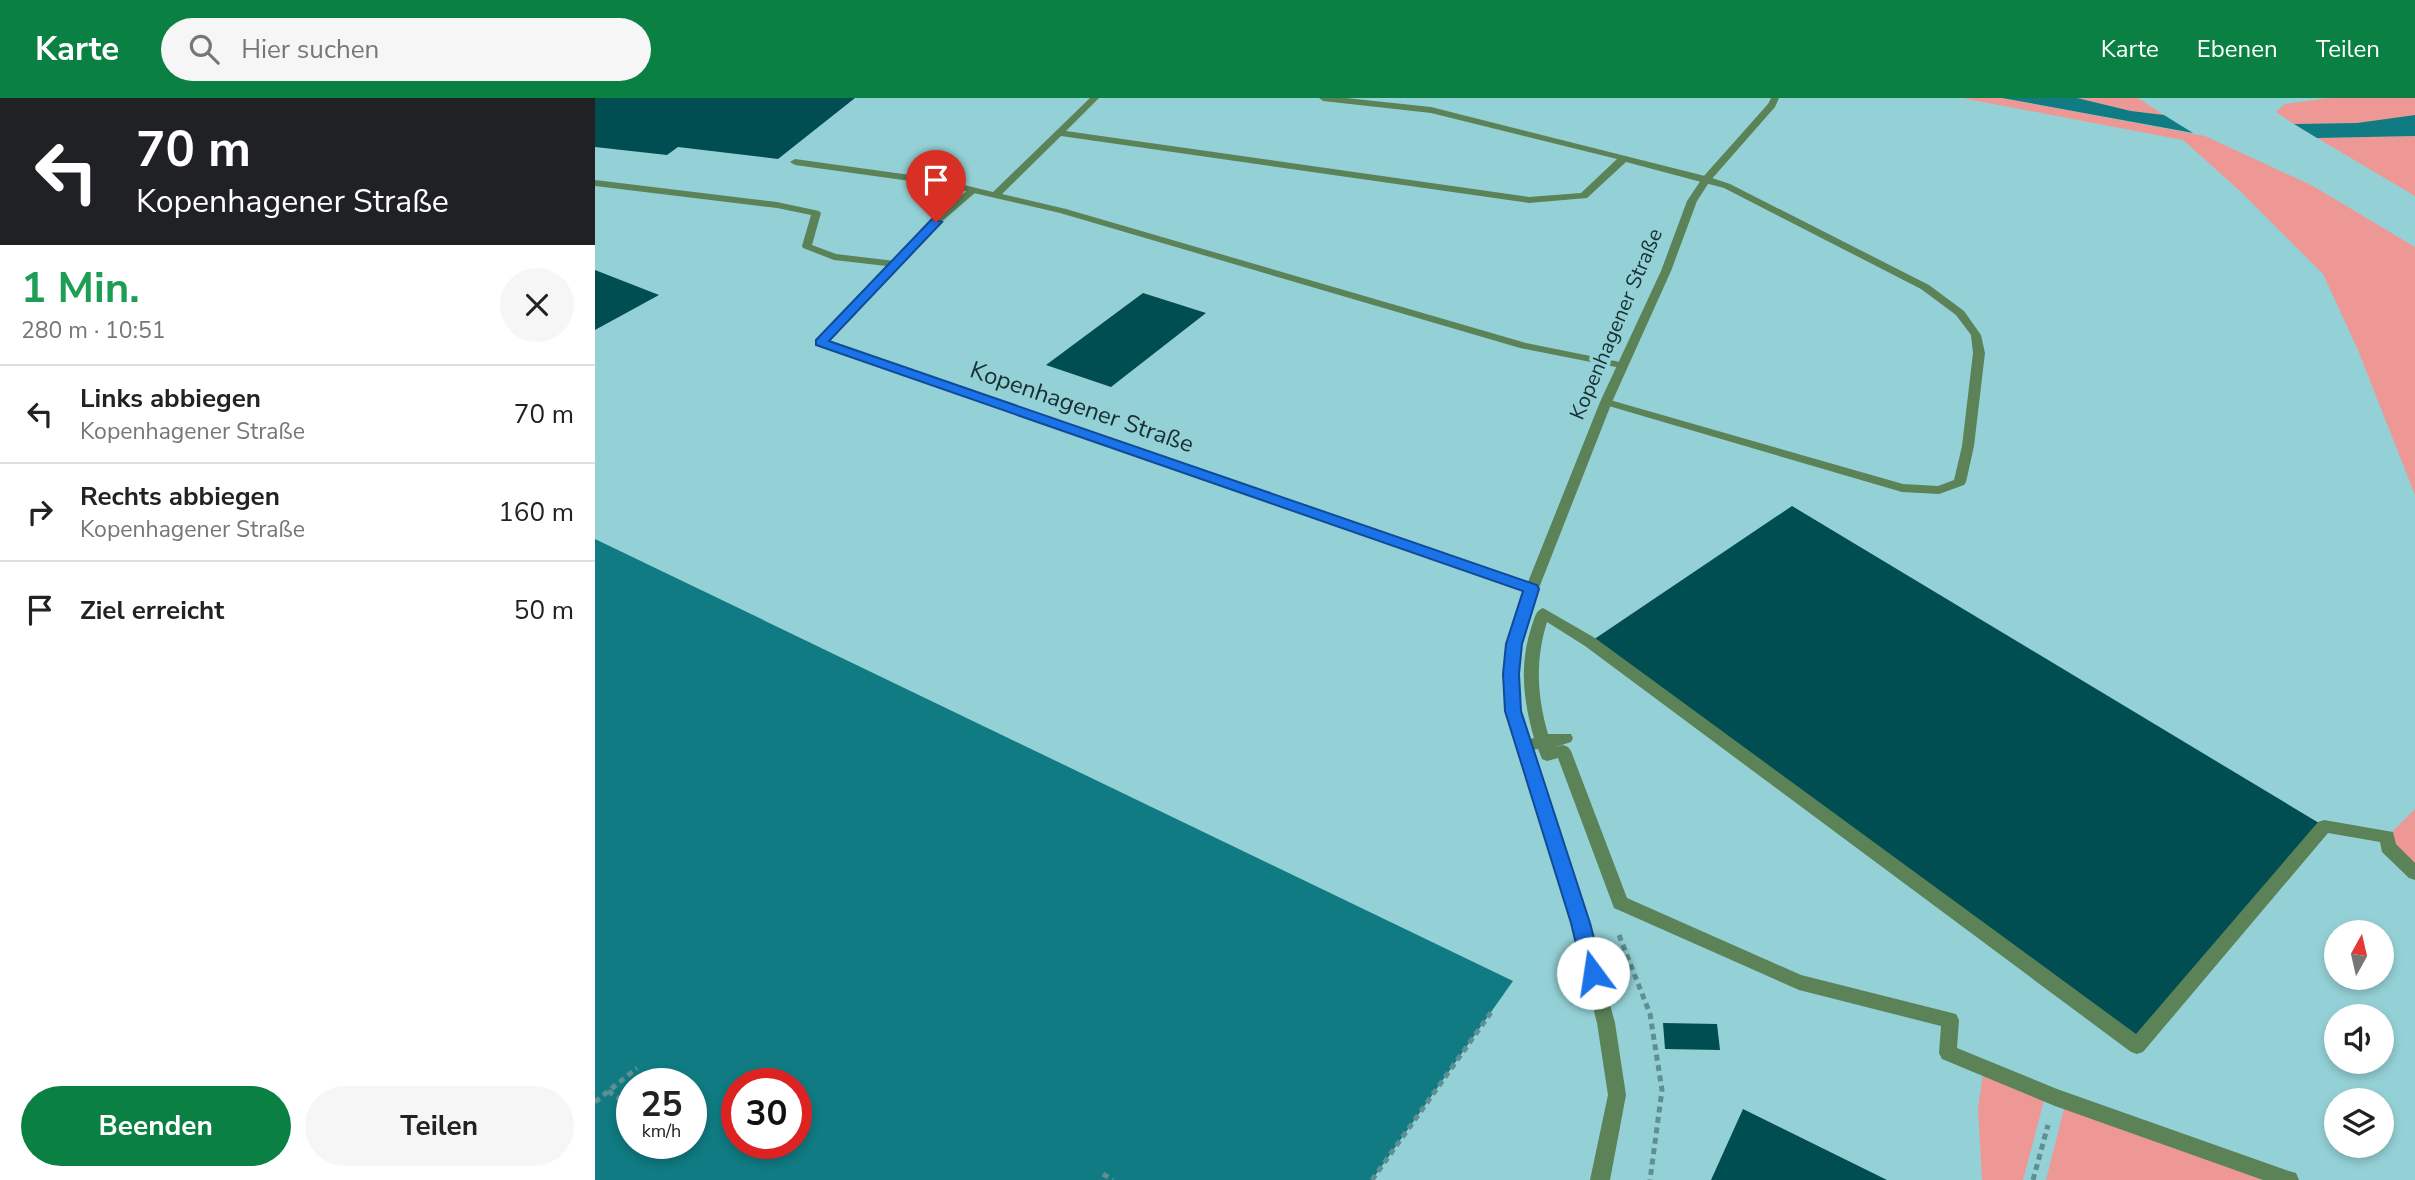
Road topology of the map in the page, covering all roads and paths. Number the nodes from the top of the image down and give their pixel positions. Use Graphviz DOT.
graph roads {
  1 [pos="1095,98"];
  2 [pos="1323,98"];
  3 [pos="1775,98"];
  4 [pos="1059,133"];
  5 [pos="1624,158"];
  6 [pos="795,162"];
  7 [pos="1706,179"];
  8 [pos="595,183"];
  9 [pos="972,190"];
  10 [pos="995,195"];
  11 [pos="895,264"];
  12 [pos="1621,365"];
  13 [pos="1606,402"];
  14 [pos="1532,589"];
  15 [pos="1566,738"];
  16 [pos="1543,742"];
  17 [pos="1523,746"];
  18 [pos="2415,873"];
  19 [pos="1492,1011"];
  20 [pos="616,1085"];
  21 [pos="608,1091"];
  22 [pos="616,1096"];
  23 [pos="2055,1097"];
  24 [pos="595,1102"];
  25 [pos="1103,1174"];
  26 [pos="1113,1180"];
  27 [pos="1372,1180"];
  28 [pos="1600,1180"];
  29 [pos="2033,1180"];
  30 [pos="2289,1180"];
  1 -- 4 [label="street"];
  2 -- 5 [label="street"];
  3 -- 7 [label="street, Kopenhagener Straße"];
  4 -- 5 [label="street"];
  4 -- 10 [label="street"];
  5 -- 7 [label="street"];
  6 -- 9 [label="street"];
  7 -- 12 [label="street, Kopenhagener Straße"];
  7 -- 13 [label="street"];
  8 -- 11 [label="street"];
  9 -- 10 [label="street"];
  9 -- 11 [label="street, Kopenhagener Straße"];
  10 -- 12 [label="street"];
  11 -- 14 [label="street, Kopenhagener Straße"];
  12 -- 13 [label="street, Kopenhagener Straße"];
  13 -- 14 [label="street, Kopenhagener Straße"];
  14 -- 17 [label="street, Kopenhagener Straße"];
  15 -- 16 [label="street"];
  16 -- 17 [label="street"];
  16 -- 18 [label="street"];
  16 -- 23 [label="street"];
  17 -- 28 [label="street, Kopenhagener Straße"];
  19 -- 27 [label="path"];
  20 -- 21 [label="path"];
  21 -- 22 [label="path"];
  21 -- 24 [label="path"];
  23 -- 29 [label="path"];
  23 -- 30 [label="street"];
  25 -- 26 [label="path"];
}
